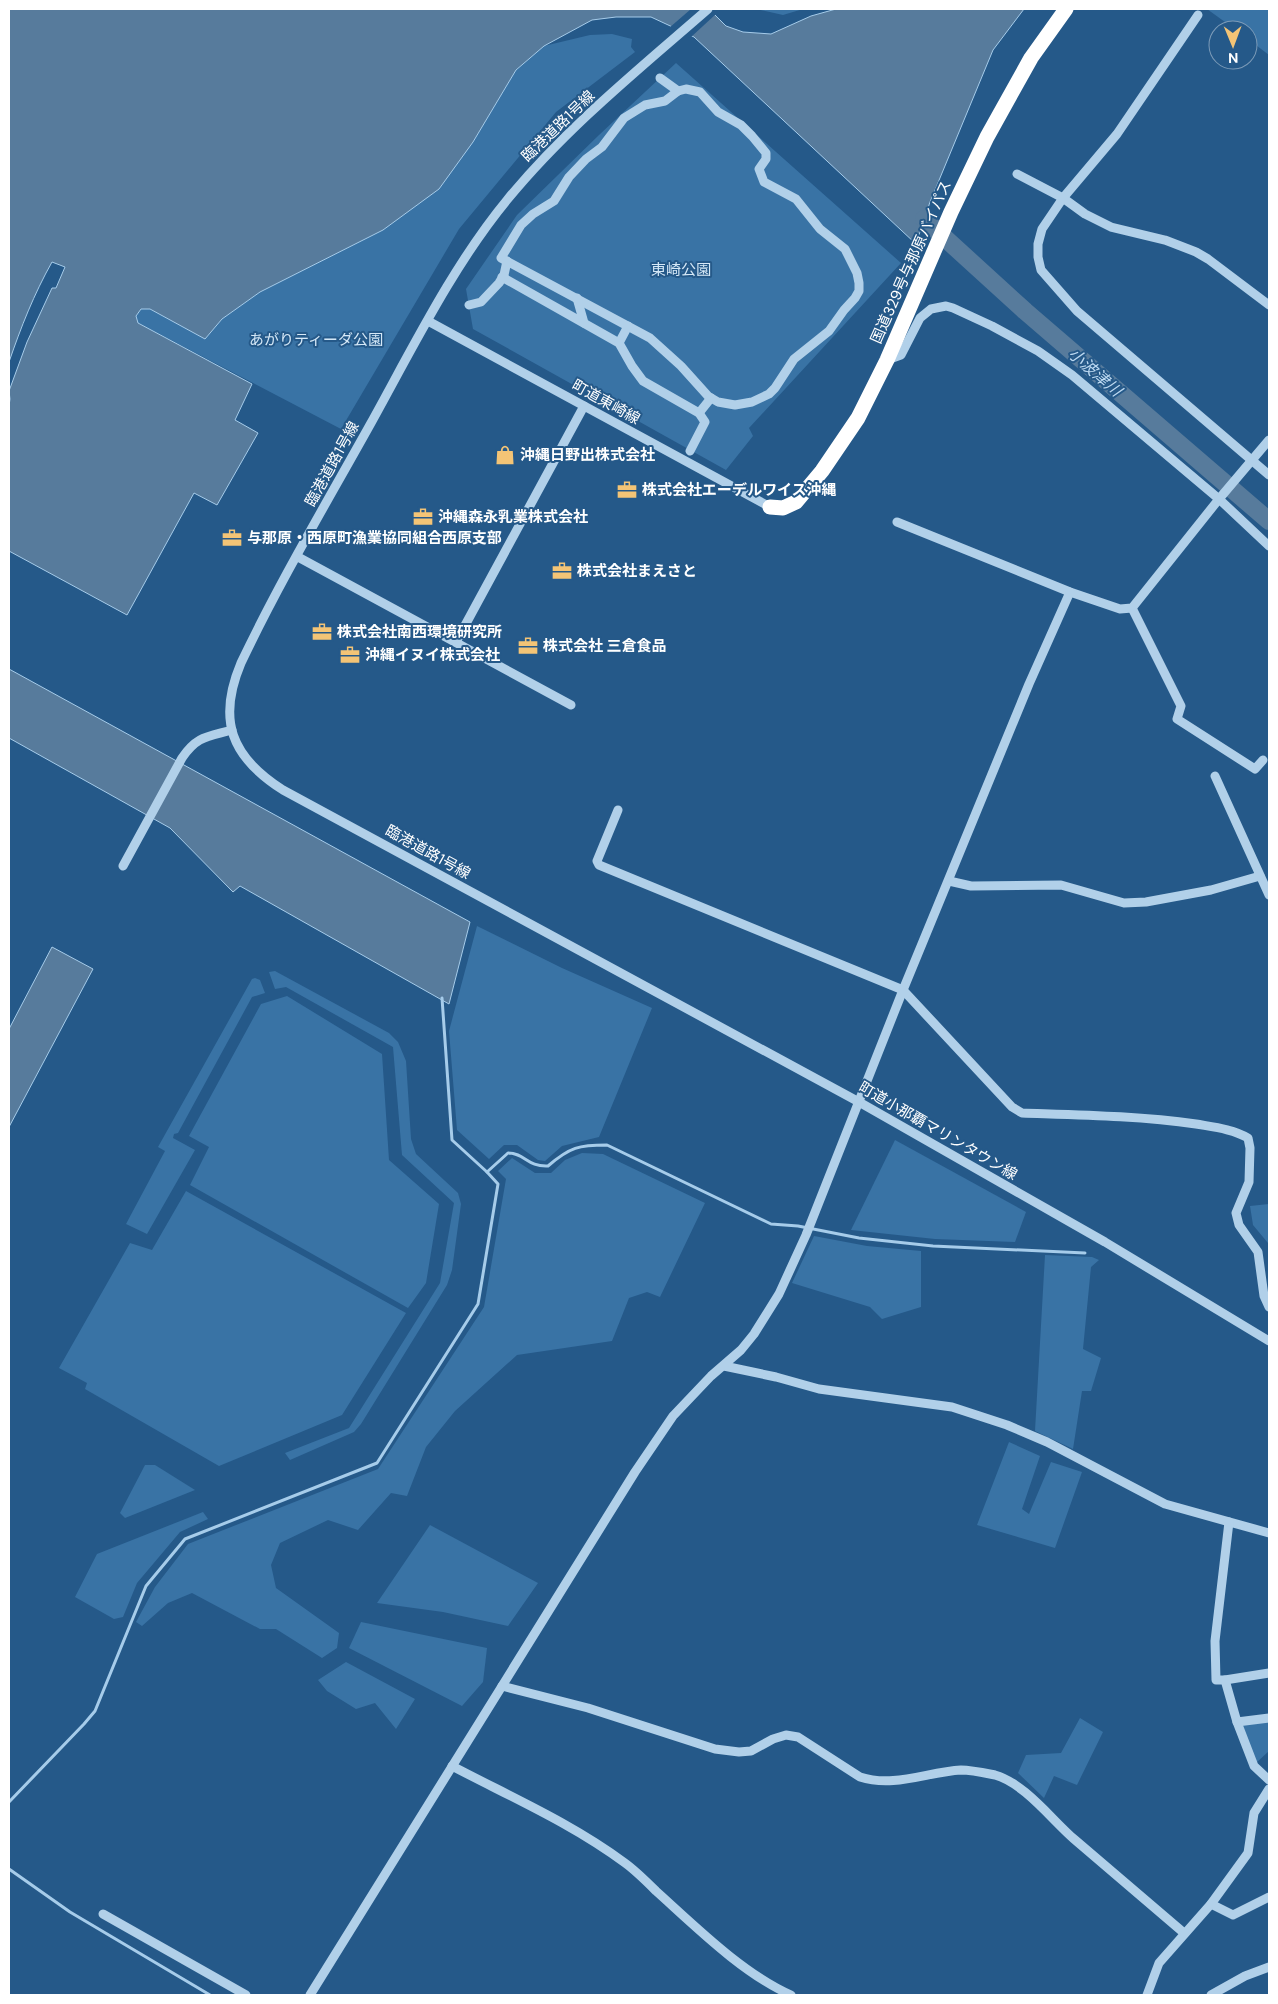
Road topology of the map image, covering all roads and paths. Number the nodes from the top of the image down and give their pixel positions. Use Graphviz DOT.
graph roads {
  1 [pos="708,9"];
  2 [pos="1066,9"];
  3 [pos="1198,15"];
  4 [pos="660,78"];
  5 [pos="678,91"];
  6 [pos="1017,174"];
  7 [pos="1063,198"];
  8 [pos="507,261"];
  9 [pos="502,278"];
  10 [pos="577,298"];
  11 [pos="469,305"];
  12 [pos="1269,305"];
  13 [pos="428,322"];
  14 [pos="584,323"];
  15 [pos="628,326"];
  16 [pos="619,342"];
  17 [pos="886,360"];
  18 [pos="711,398"];
  19 [pos="584,406"];
  20 [pos="699,413"];
  21 [pos="1269,440"];
  22 [pos="690,451"];
  23 [pos="1252,460"];
  24 [pos="1269,475"];
  25 [pos="1221,497"];
  26 [pos="770,507"];
  27 [pos="897,522"];
  28 [pos="1269,546"];
  29 [pos="298,556"];
  30 [pos="1070,592"];
  31 [pos="1132,608"];
  32 [pos="456,642"];
  33 [pos="571,705"];
  34 [pos="232,730"];
  35 [pos="1263,760"];
  36 [pos="1215,776"];
  37 [pos="618,810"];
  38 [pos="123,866"];
  39 [pos="1260,876"];
  40 [pos="949,880"];
  41 [pos="1269,895"];
  42 [pos="587,955"];
  43 [pos="903,990"];
  44 [pos="859,1102"];
  45 [pos="1269,1307"];
  46 [pos="1269,1341"];
  47 [pos="724,1366"];
  48 [pos="1229,1522"];
  49 [pos="1269,1533"];
  50 [pos="1269,1673"];
  51 [pos="1225,1680"];
  52 [pos="502,1686"];
  53 [pos="1269,1718"];
  54 [pos="1237,1722"];
  55 [pos="452,1766"];
  56 [pos="1269,1780"];
  57 [pos="1269,1789"];
  58 [pos="1269,1897"];
  59 [pos="1211,1904"];
  60 [pos="103,1914"];
  61 [pos="1184,1933"];
  62 [pos="1269,1967"];
  63 [pos="246,1995"];
  64 [pos="310,1995"];
  65 [pos="791,1995"];
  66 [pos="1147,1995"];
  67 [pos="1211,1995"];
  1 -- 13 [label="street, 臨港道路1号線"];
  2 -- 17 [label="highway, 国道329号与那原バイパス"];
  3 -- 7 [label="street"];
  4 -- 5 [label="street"];
  5 -- 8 [label="street"];
  5 -- 18 [label="street"];
  6 -- 7 [label="street"];
  7 -- 12 [label="street"];
  7 -- 23 [label="street"];
  8 -- 9 [label="street"];
  8 -- 10 [label="street"];
  9 -- 11 [label="street"];
  9 -- 14 [label="street"];
  10 -- 14 [label="street"];
  10 -- 15 [label="street"];
  13 -- 19 [label="street, 町道東崎線"];
  13 -- 29 [label="street, 臨港道路1号線"];
  14 -- 16 [label="street"];
  15 -- 16 [label="street"];
  15 -- 18 [label="street"];
  16 -- 20 [label="street"];
  17 -- 25 [label="street"];
  17 -- 26 [label="highway, 国道329号与那原バイパス"];
  18 -- 20 [label="street"];
  19 -- 26 [label="street, 町道東崎線"];
  19 -- 32 [label="street"];
  20 -- 22 [label="street"];
  21 -- 23 [label="street"];
  23 -- 24 [label="street"];
  23 -- 25 [label="street"];
  25 -- 28 [label="street"];
  25 -- 31 [label="street"];
  27 -- 30 [label="street"];
  29 -- 32 [label="street"];
  29 -- 34 [label="street, 臨港道路1号線"];
  30 -- 31 [label="street"];
  30 -- 40 [label="street"];
  31 -- 35 [label="street"];
  32 -- 33 [label="street"];
  34 -- 38 [label="street"];
  34 -- 42 [label="street, 臨港道路1号線"];
  36 -- 39 [label="street"];
  37 -- 43 [label="street"];
  39 -- 40 [label="street"];
  39 -- 41 [label="street"];
  40 -- 43 [label="street"];
  42 -- 44 [label="street, 町道小那覇マリンタウン線"];
  43 -- 44 [label="street"];
  43 -- 45 [label="street"];
  44 -- 46 [label="street, 町道小那覇マリンタウン線"];
  44 -- 47 [label="street"];
  47 -- 48 [label="street"];
  47 -- 52 [label="street"];
  48 -- 49 [label="street"];
  48 -- 51 [label="street"];
  50 -- 51 [label="street"];
  51 -- 54 [label="street"];
  52 -- 55 [label="street"];
  52 -- 61 [label="street"];
  53 -- 54 [label="street"];
  54 -- 56 [label="street"];
  55 -- 64 [label="street"];
  55 -- 65 [label="street"];
  57 -- 59 [label="street"];
  58 -- 59 [label="street"];
  59 -- 61 [label="street"];
  60 -- 63 [label="street"];
  61 -- 66 [label="street"];
  62 -- 67 [label="street"];
}
